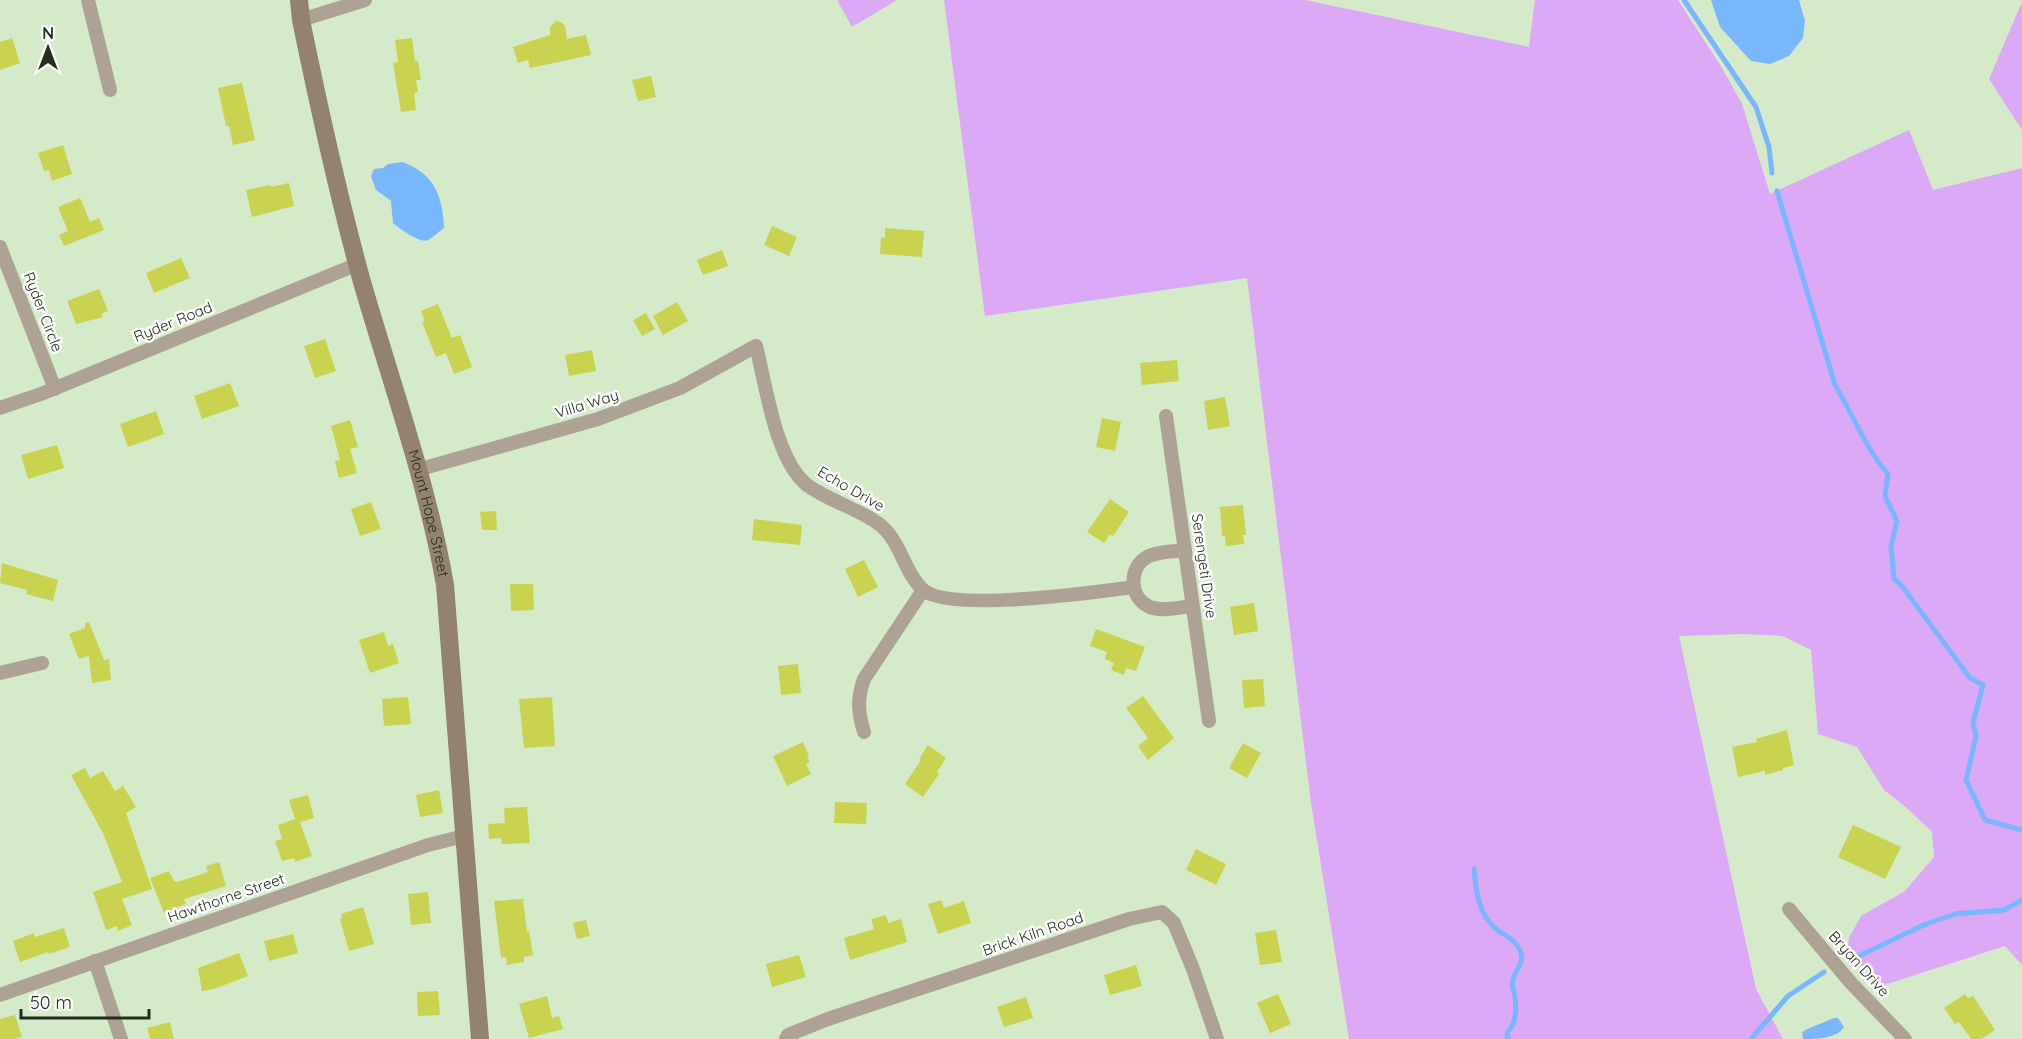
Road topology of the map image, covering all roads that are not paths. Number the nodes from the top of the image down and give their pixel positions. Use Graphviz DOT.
graph roads {
  1 [pos="87,0"];
  2 [pos="299,0"];
  3 [pos="365,0"];
  4 [pos="301,20"];
  5 [pos="110,90"];
  6 [pos="0,247"];
  7 [pos="358,264"];
  8 [pos="756,346"];
  9 [pos="55,389"];
  10 [pos="0,408"];
  11 [pos="1166,416"];
  12 [pos="417,470"];
  13 [pos="1185,550"];
  14 [pos="1134,587"];
  15 [pos="922,590"];
  16 [pos="1193,606"];
  17 [pos="42,663"];
  18 [pos="0,673"];
  19 [pos="1209,721"];
  20 [pos="864,732"];
  21 [pos="464,836"];
  22 [pos="1789,909"];
  23 [pos="95,961"];
  24 [pos="0,995"];
  25 [pos="121,1039"];
  26 [pos="480,1039"];
  27 [pos="786,1039"];
  28 [pos="1217,1039"];
  29 [pos="1905,1039"];
  1 -- 5 [label="street"];
  2 -- 4 [label="street, Mount Hope Street"];
  3 -- 4 [label="street"];
  4 -- 7 [label="street, Mount Hope Street"];
  6 -- 9 [label="street, Ryder Circle"];
  7 -- 9 [label="street, Ryder Road"];
  7 -- 12 [label="street, Mount Hope Street"];
  8 -- 12 [label="street, Villa Way"];
  8 -- 15 [label="street, Echo Drive"];
  9 -- 10 [label="street, Ryder Road"];
  11 -- 13 [label="street, Serengeti Drive"];
  12 -- 21 [label="street, Mount Hope Street"];
  13 -- 14 [label="street"];
  13 -- 16 [label="street, Serengeti Drive"];
  14 -- 15 [label="street"];
  14 -- 16 [label="street"];
  15 -- 20 [label="street"];
  16 -- 19 [label="street, Serengeti Drive"];
  17 -- 18 [label="street"];
  21 -- 23 [label="street, Hawthorne Street"];
  21 -- 26 [label="street, Mount Hope Street"];
  22 -- 29 [label="street, Bryan Drive"];
  23 -- 24 [label="street, Hawthorne Street"];
  23 -- 25 [label="street"];
  27 -- 28 [label="street, Brick Kiln Road"];
}
